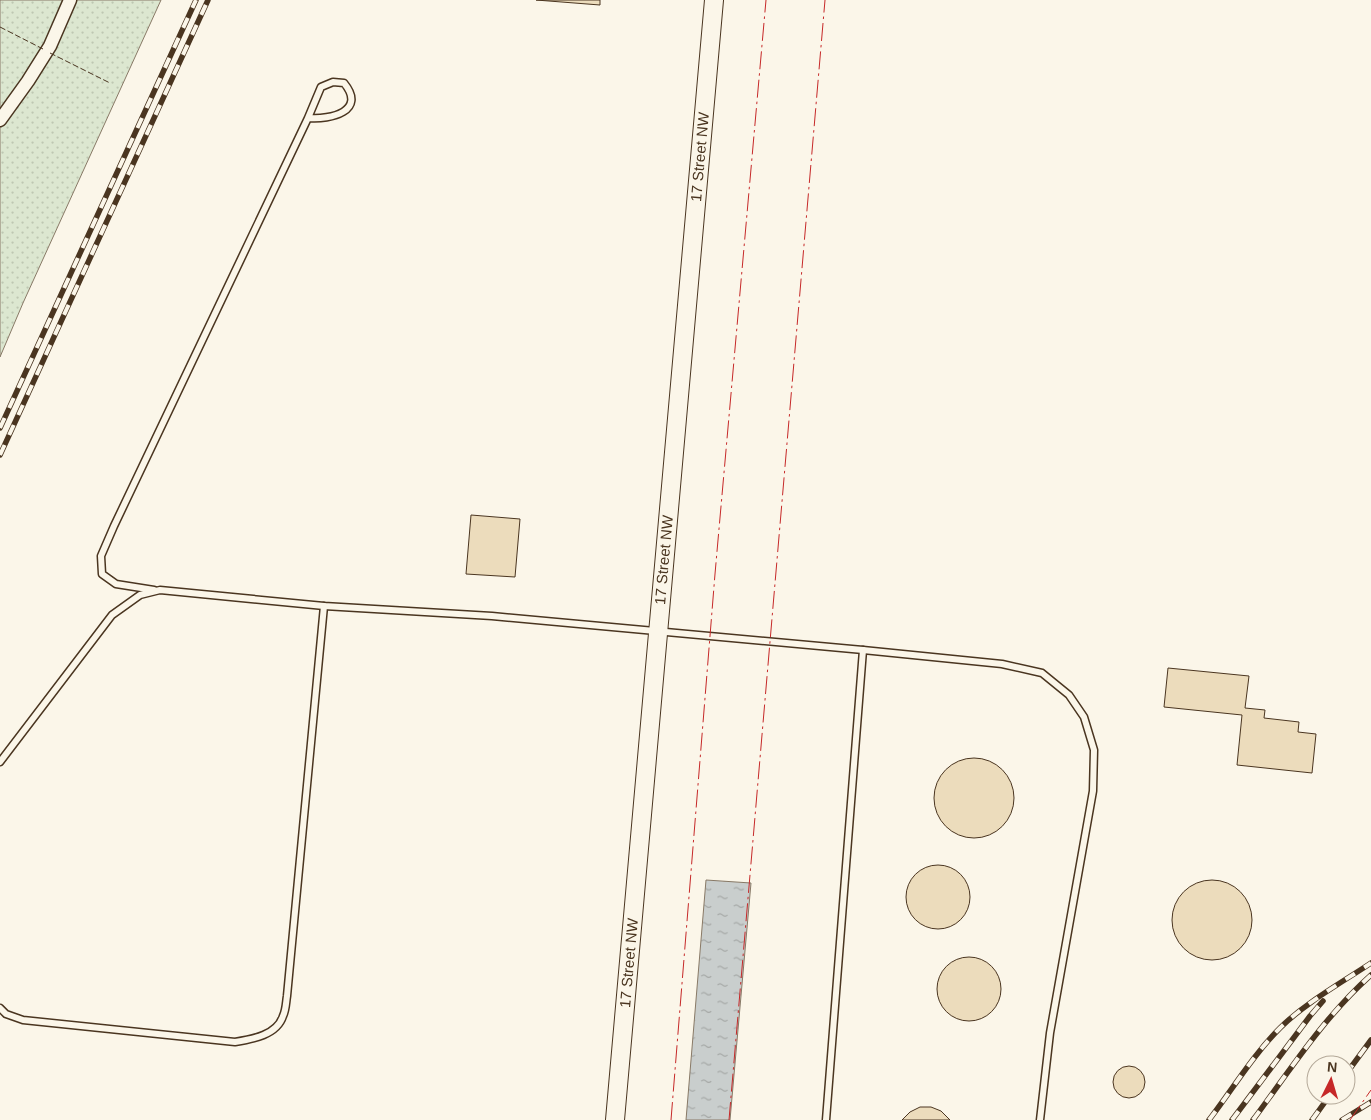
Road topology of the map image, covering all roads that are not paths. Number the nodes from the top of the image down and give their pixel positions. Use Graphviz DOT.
graph roads {
  1 [pos="70,0"];
  2 [pos="714,0"];
  3 [pos="308,118"];
  4 [pos="0,120"];
  5 [pos="160,590"];
  6 [pos="324,606"];
  7 [pos="658,631"];
  8 [pos="863,650"];
  9 [pos="0,762"];
  10 [pos="0,1008"];
  11 [pos="615,1120"];
  12 [pos="826,1120"];
  13 [pos="1040,1120"];
  1 -- 4 [label="street"];
  2 -- 7 [label="main road, 17 Street NW"];
  3 -- 3 [label="lane"];
  3 -- 5 [label="lane"];
  5 -- 6 [label="lane"];
  5 -- 9 [label="lane"];
  6 -- 7 [label="lane"];
  6 -- 10 [label="lane"];
  7 -- 8 [label="lane"];
  7 -- 11 [label="main road, 17 Street NW"];
  8 -- 12 [label="lane"];
  8 -- 13 [label="lane"];
}
